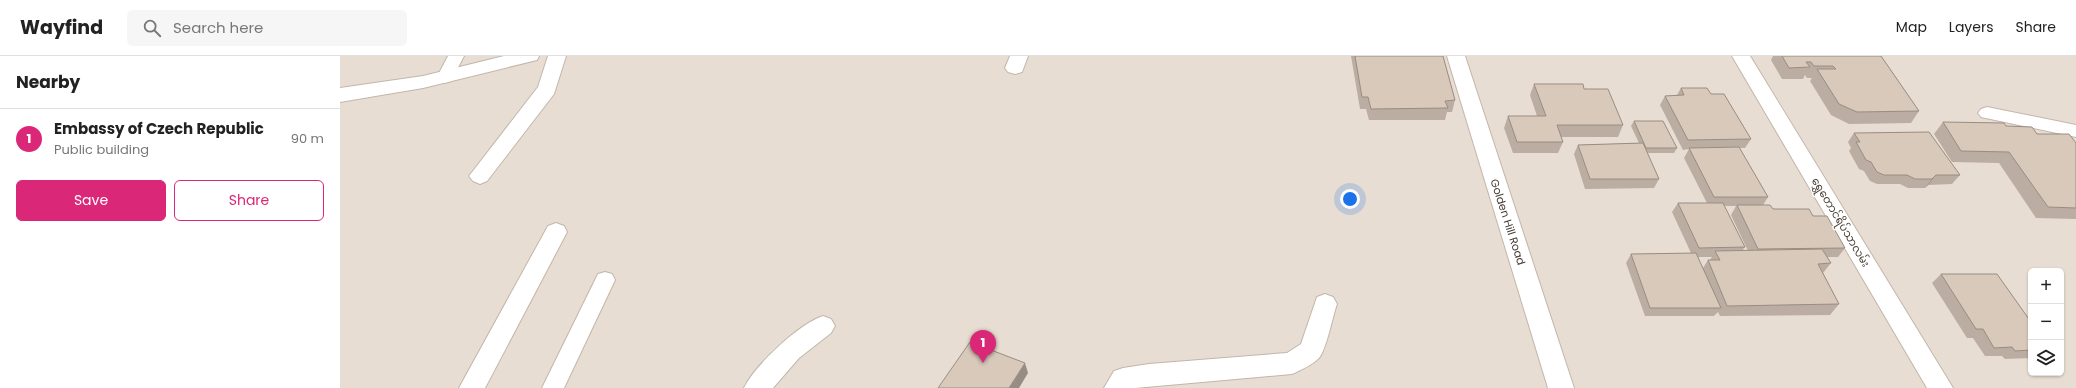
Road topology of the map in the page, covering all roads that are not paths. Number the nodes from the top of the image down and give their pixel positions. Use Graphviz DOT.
graph roads {
  1 [pos="456,56"];
  2 [pos="530,56"];
  3 [pos="557,56"];
  4 [pos="1456,56"];
  5 [pos="1741,56"];
  6 [pos="445,77"];
  7 [pos="340,95"];
  8 [pos="1987,113"];
  9 [pos="2076,131"];
  10 [pos="480,176"];
  11 [pos="556,232"];
  12 [pos="605,280"];
  13 [pos="1325,304"];
  14 [pos="823,326"];
  15 [pos="472,388"];
  16 [pos="553,388"];
  17 [pos="757,388"];
  18 [pos="1117,388"];
  19 [pos="1561,388"];
  20 [pos="1940,388"];
  1 -- 6 [label="lane"];
  2 -- 6 [label="street"];
  3 -- 10 [label="street"];
  4 -- 19 [label="street, Golden Hill Road"];
  5 -- 20 [label="street, ရွှေတောင်ရိပ်သာလမ်း"];
  6 -- 7 [label="street"];
  8 -- 9 [label="lane"];
  11 -- 15 [label="street"];
  12 -- 16 [label="lane"];
  13 -- 18 [label="street"];
  14 -- 17 [label="street"];
}
